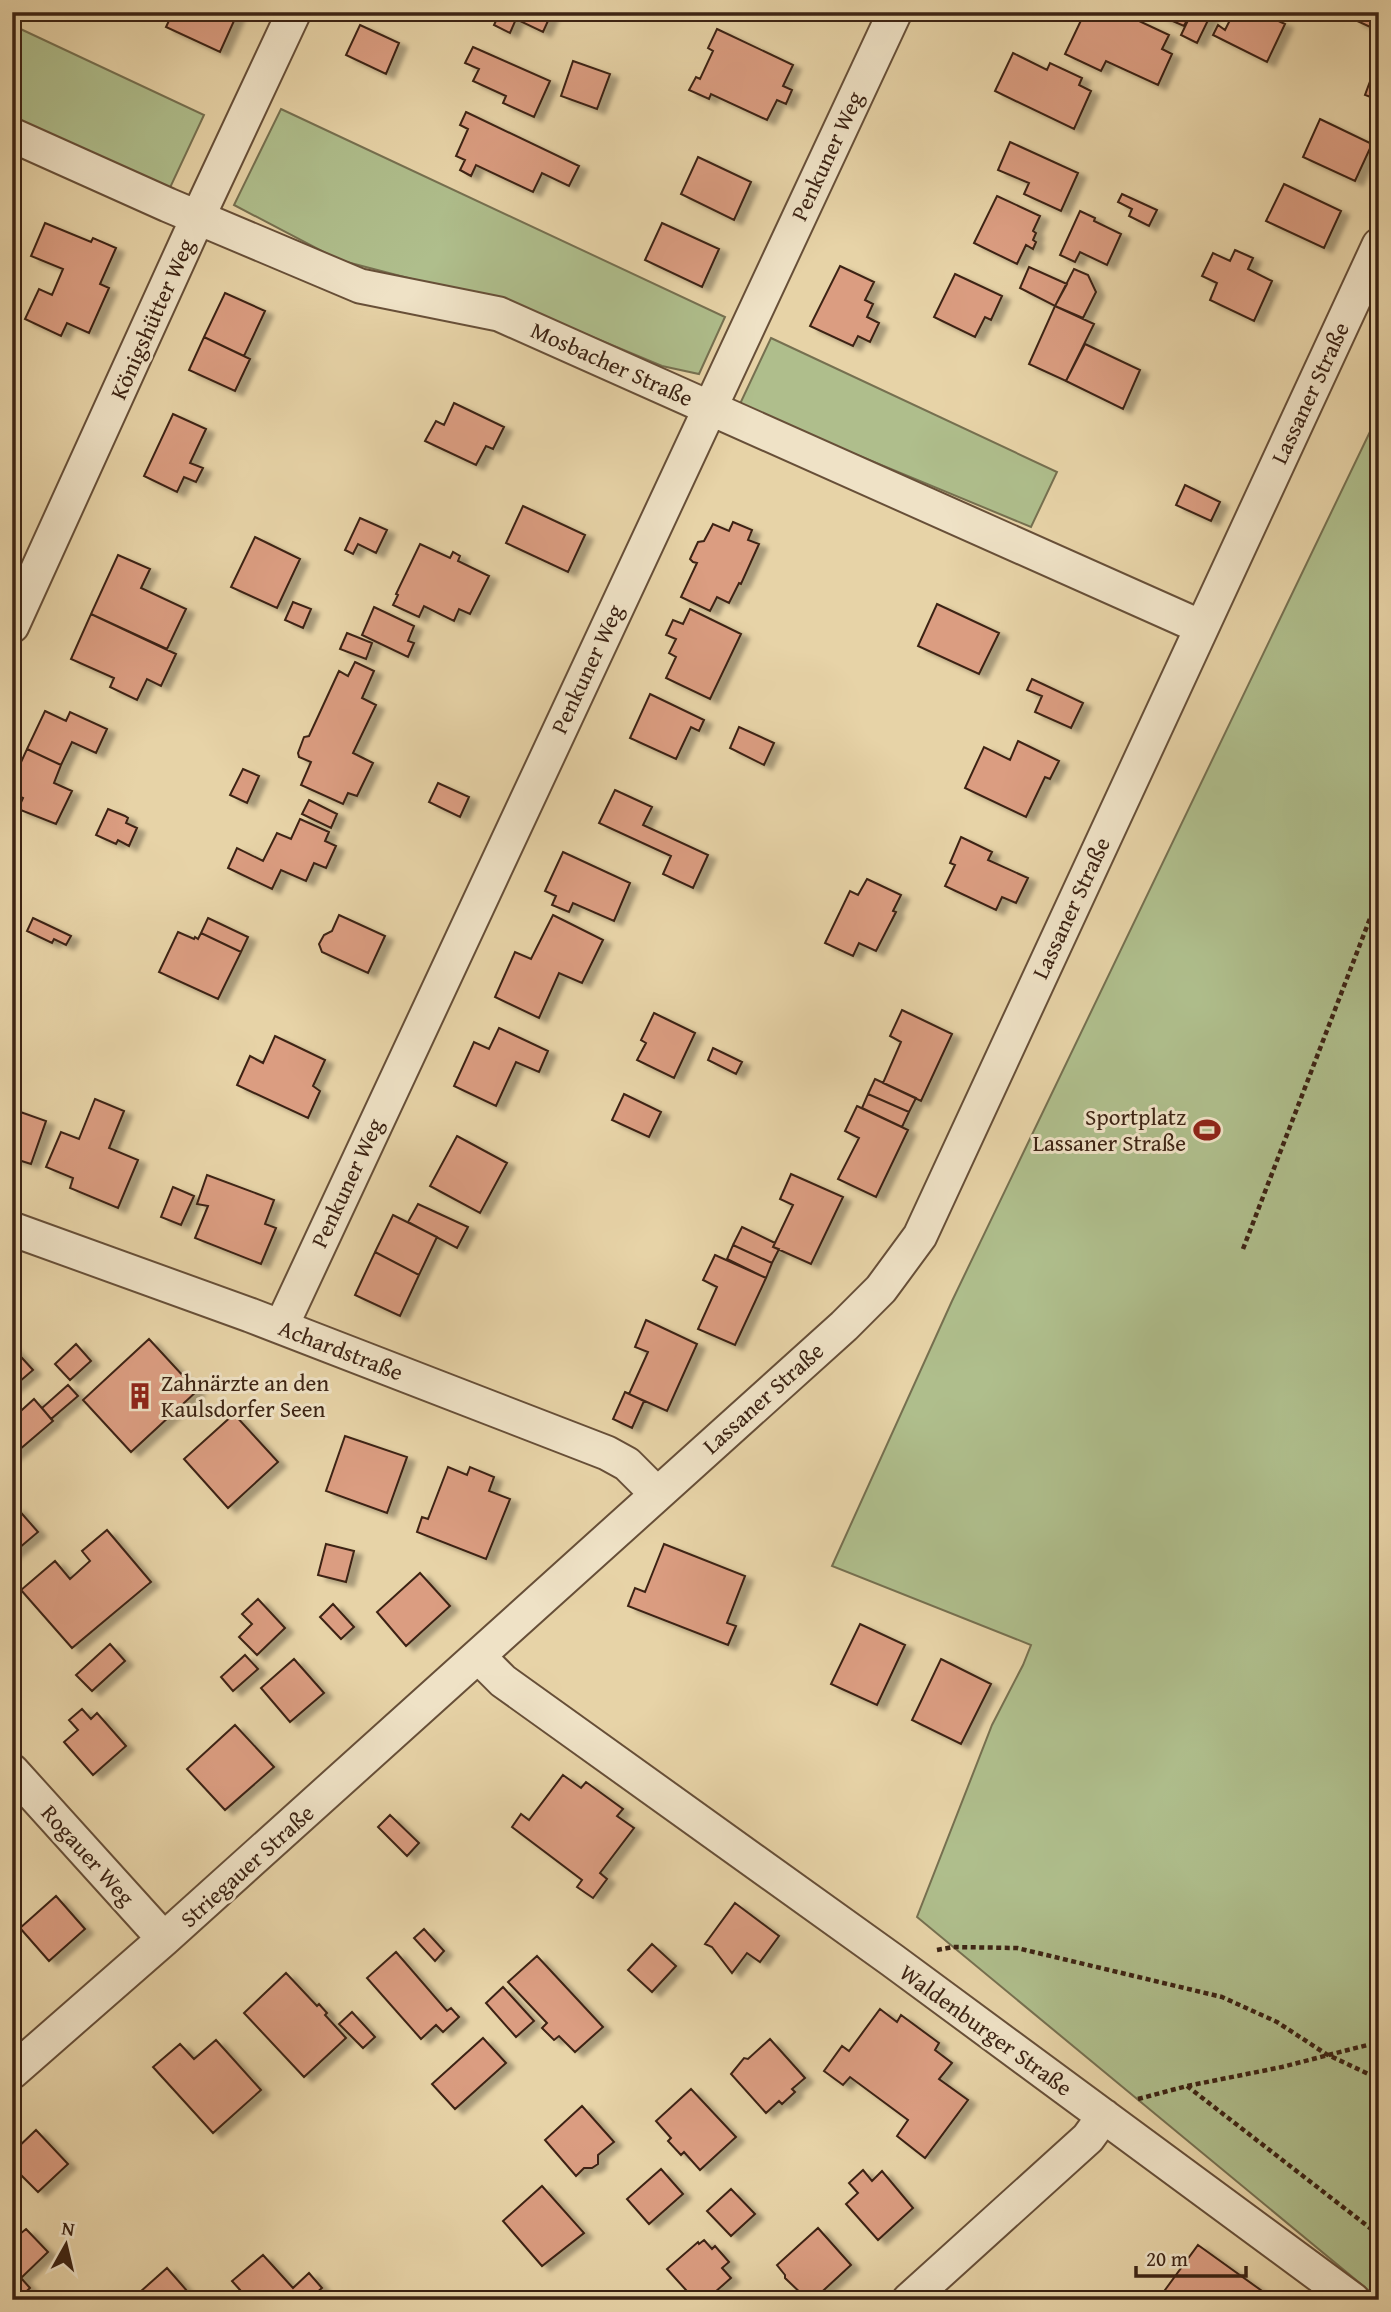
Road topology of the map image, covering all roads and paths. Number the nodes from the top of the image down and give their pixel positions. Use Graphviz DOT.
graph roads {
  1 [pos="293,12"];
  2 [pos="895,12"];
  3 [pos="12,135"];
  4 [pos="198,217"];
  5 [pos="1379,245"];
  6 [pos="709,407"];
  7 [pos="21,585"];
  8 [pos="12,626"];
  9 [pos="1201,627"];
  10 [pos="1379,895"];
  11 [pos="12,1229"];
  12 [pos="1243,1250"];
  13 [pos="281,1327"];
  14 [pos="656,1493"];
  15 [pos="479,1657"];
  16 [pos="12,1770"];
  17 [pos="164,1940"];
  18 [pos="880,1952"];
  19 [pos="1379,2042"];
  20 [pos="1326,2054"];
  21 [pos="12,2072"];
  22 [pos="1379,2078"];
  23 [pos="1187,2086"];
  24 [pos="1104,2116"];
  25 [pos="1379,2235"];
  26 [pos="909,2300"];
  27 [pos="1353,2300"];
  1 -- 4 [label="street, Königshütter Weg"];
  2 -- 6 [label="street, Penkuner Weg"];
  3 -- 4 [label="street, Mosbacher Straße"];
  4 -- 6 [label="street, Mosbacher Straße"];
  4 -- 7 [label="street, Königshütter Weg"];
  5 -- 9 [label="street, Lassaner Straße"];
  6 -- 9 [label="street, Mosbacher Straße"];
  6 -- 13 [label="street, Penkuner Weg"];
  7 -- 8 [label="street, Königshütter Weg"];
  9 -- 14 [label="street, Lassaner Straße"];
  10 -- 12 [label="path"];
  11 -- 13 [label="street, Achardstraße"];
  13 -- 14 [label="street, Achardstraße"];
  14 -- 15 [label="street, Striegauer Straße"];
  15 -- 17 [label="street, Striegauer Straße"];
  15 -- 18 [label="street"];
  16 -- 17 [label="street, Rogauer Weg"];
  17 -- 21 [label="street, Striegauer Straße"];
  18 -- 20 [label="path"];
  18 -- 24 [label="street, Waldenburger Straße"];
  19 -- 20 [label="path"];
  20 -- 22 [label="path"];
  20 -- 23 [label="path"];
  23 -- 24 [label="path"];
  23 -- 25 [label="path"];
  24 -- 26 [label="street"];
  24 -- 27 [label="street, Waldenburger Straße"];
}
